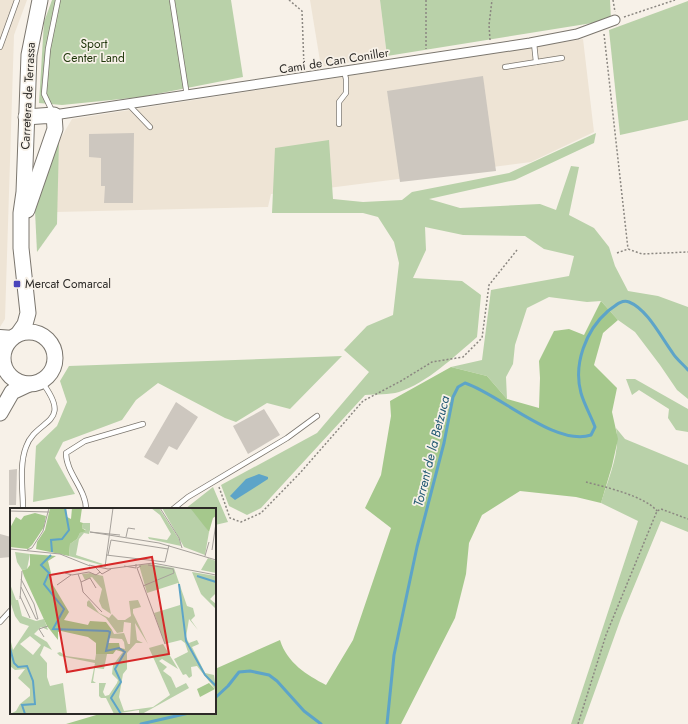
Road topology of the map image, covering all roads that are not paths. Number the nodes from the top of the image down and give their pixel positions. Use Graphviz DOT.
graph roads {
  1 [pos="17,0"];
  2 [pos="40,0"];
  3 [pos="58,0"];
  4 [pos="172,0"];
  5 [pos="616,20"];
  6 [pos="534,43"];
  7 [pos="0,46"];
  8 [pos="562,58"];
  9 [pos="536,62"];
  10 [pos="505,67"];
  11 [pos="344,71"];
  12 [pos="187,96"];
  13 [pos="129,105"];
  14 [pos="54,115"];
  15 [pos="26,117"];
  16 [pos="339,124"];
  17 [pos="150,127"];
  18 [pos="24,192"];
  19 [pos="27,211"];
  20 [pos="11,336"];
  21 [pos="45,338"];
  22 [pos="3,360"];
  23 [pos="35,382"];
  24 [pos="0,394"];
  25 [pos="0,413"];
  26 [pos="318,416"];
  27 [pos="143,424"];
  28 [pos="23,508"];
  29 [pos="86,508"];
  30 [pos="175,508"];
  31 [pos="10,611"];
  32 [pos="0,622"];
  1 -- 7 [label="lane"];
  2 -- 15 [label="main road, Carretera de Terrassa"];
  3 -- 14 [label="lane"];
  4 -- 12 [label="lane"];
  5 -- 6 [label="street, Camí de Can Coniller"];
  6 -- 9 [label="lane"];
  6 -- 11 [label="street, Camí de Can Coniller"];
  8 -- 9 [label="lane"];
  9 -- 10 [label="lane"];
  11 -- 12 [label="street, Camí de Can Coniller"];
  11 -- 16 [label="lane"];
  12 -- 13 [label="street, Camí de Can Coniller"];
  13 -- 14 [label="street, Camí de Can Coniller"];
  13 -- 17 [label="lane"];
  14 -- 15 [label="main road"];
  14 -- 19 [label="main road"];
  15 -- 18 [label="main road, Carretera de Terrassa"];
  18 -- 19 [label="main road, Carretera de Terrassa"];
  18 -- 20 [label="main road, Carretera de Terrassa"];
  19 -- 21 [label="main road, Carretera de Terrassa"];
  20 -- 21 [label="main road"];
  20 -- 22 [label="main road"];
  21 -- 23 [label="main road"];
  22 -- 23 [label="main road"];
  22 -- 24 [label="main road"];
  23 -- 25 [label="main road"];
  23 -- 28 [label="lane"];
  26 -- 30 [label="lane"];
  27 -- 29 [label="lane"];
  31 -- 32 [label="lane"];
}
